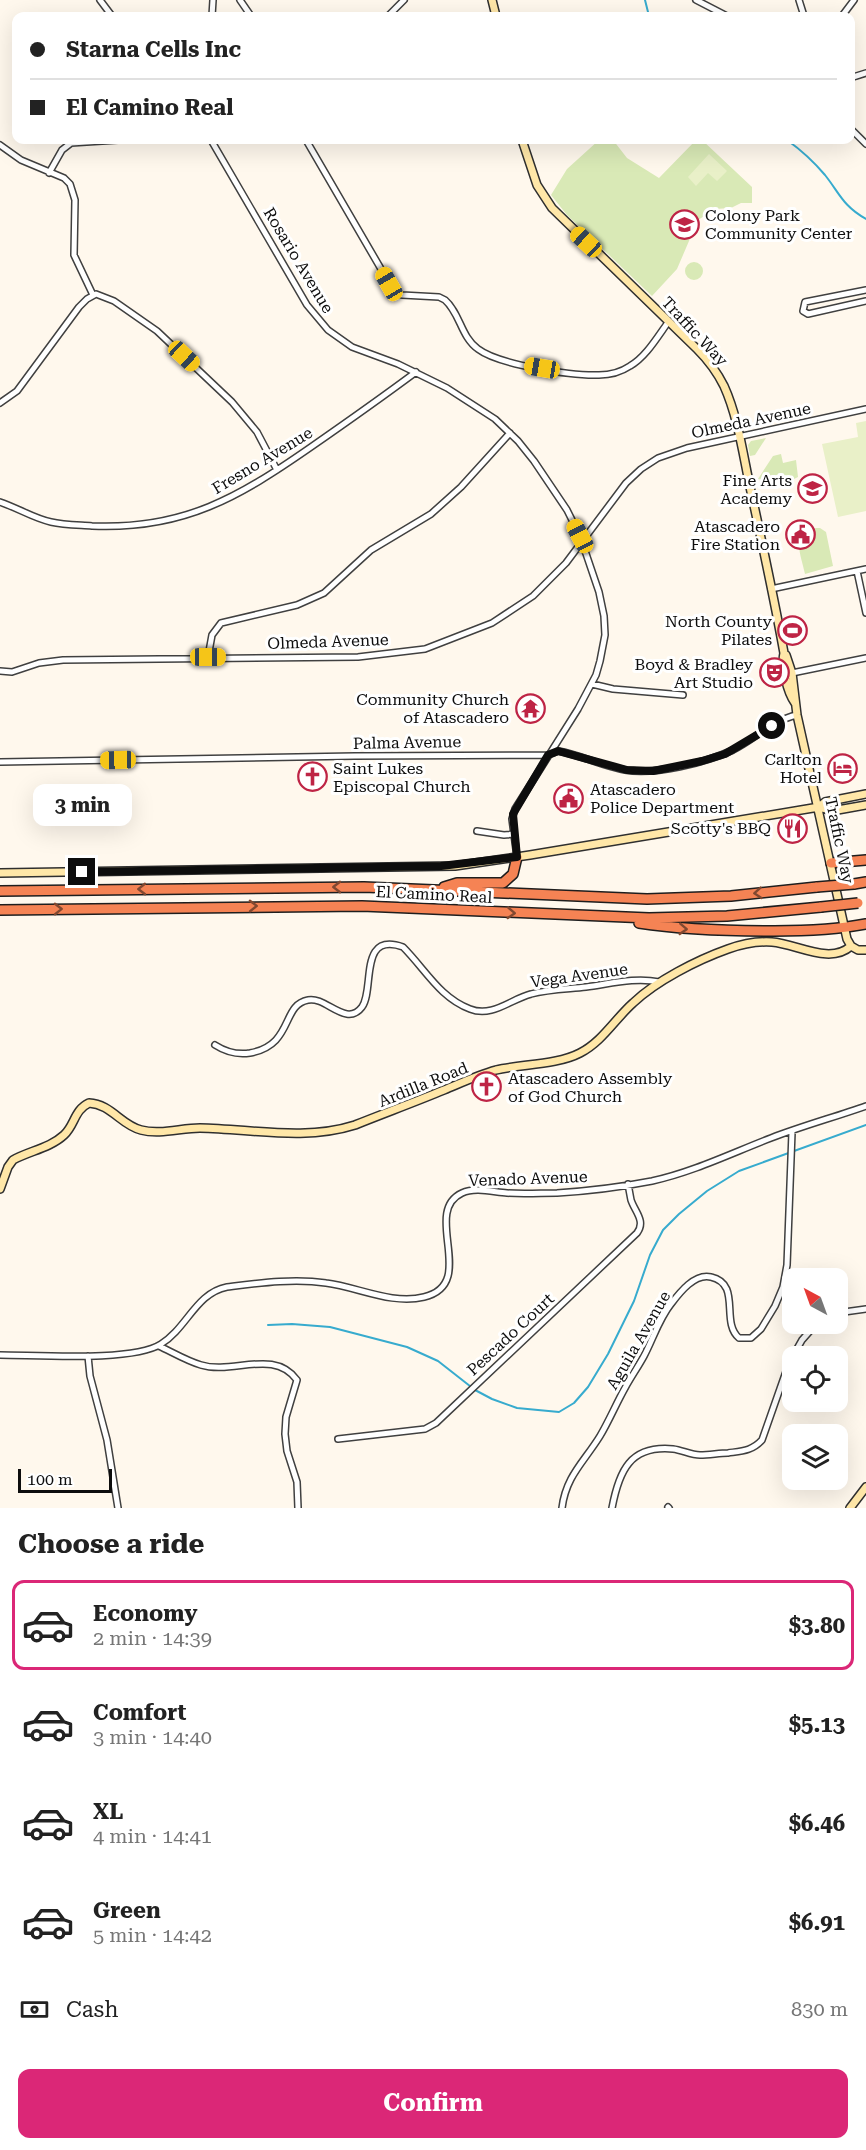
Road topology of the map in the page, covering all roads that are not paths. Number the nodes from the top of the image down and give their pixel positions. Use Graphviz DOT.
graph roads {
  1 [pos="404,0"];
  2 [pos="696,0"];
  3 [pos="392,12"];
  4 [pos="719,12"];
  5 [pos="855,133"];
  6 [pos="70,144"];
  7 [pos="213,144"];
  8 [pos="308,144"];
  9 [pos="523,144"];
  10 [pos="866,144"];
  11 [pos="0,145"];
  12 [pos="49,174"];
  13 [pos="866,290"];
  14 [pos="93,295"];
  15 [pos="866,301"];
  16 [pos="669,321"];
  17 [pos="416,372"];
  18 [pos="0,404"];
  19 [pos="866,409"];
  20 [pos="510,433"];
  21 [pos="739,436"];
  22 [pos="277,470"];
  23 [pos="0,502"];
  24 [pos="583,542"];
  25 [pos="866,569"];
  26 [pos="857,571"];
  27 [pos="771,589"];
  28 [pos="866,613"];
  29 [pos="784,653"];
  30 [pos="208,657"];
  31 [pos="866,658"];
  32 [pos="0,671"];
  33 [pos="792,673"];
  34 [pos="592,684"];
  35 [pos="683,695"];
  36 [pos="795,703"];
  37 [pos="797,715"];
  38 [pos="548,755"];
  39 [pos="0,762"];
  40 [pos="866,794"];
  41 [pos="866,805"];
  42 [pos="819,807"];
  43 [pos="477,831"];
  44 [pos="514,834"];
  45 [pos="517,857"];
  46 [pos="866,860"];
  47 [pos="831,863"];
  48 [pos="0,873"];
  49 [pos="866,882"];
  50 [pos="437,890"];
  51 [pos="0,891"];
  52 [pos="862,903"];
  53 [pos="0,910"];
  54 [pos="604,918"];
  55 [pos="866,924"];
  56 [pos="845,928"];
  57 [pos="851,946"];
  58 [pos="866,950"];
  59 [pos="659,982"];
  60 [pos="215,1045"];
  61 [pos="866,1106"];
  62 [pos="792,1131"];
  63 [pos="628,1184"];
  64 [pos="0,1189"];
  65 [pos="866,1309"];
  66 [pos="848,1311"];
  67 [pos="807,1334"];
  68 [pos="159,1346"];
  69 [pos="0,1355"];
  70 [pos="88,1356"];
  71 [pos="338,1439"];
  72 [pos="866,1487"];
  73 [pos="118,1508"];
  74 [pos="298,1508"];
  75 [pos="562,1508"];
  76 [pos="612,1508"];
  77 [pos="850,1508"];
  1 -- 3 [label="street"];
  2 -- 4 [label="street"];
  5 -- 10 [label="street"];
  6 -- 12 [label="street"];
  7 -- 17 [label="street, Rosario Avenue"];
  8 -- 16 [label="street"];
  9 -- 16 [label="street, Traffic Way"];
  11 -- 12 [label="street"];
  12 -- 14 [label="street"];
  13 -- 15 [label="street"];
  14 -- 18 [label="street"];
  14 -- 22 [label="street"];
  16 -- 21 [label="street, Traffic Way"];
  17 -- 20 [label="street, Rosario Avenue"];
  17 -- 22 [label="street, Fresno Avenue"];
  19 -- 21 [label="street, Olmeda Avenue"];
  20 -- 24 [label="street, Rosario Avenue"];
  20 -- 30 [label="street"];
  21 -- 24 [label="street, Olmeda Avenue"];
  21 -- 27 [label="street, Traffic Way"];
  22 -- 23 [label="street, Fresno Avenue"];
  24 -- 30 [label="street, Olmeda Avenue"];
  24 -- 34 [label="street, Rosario Avenue"];
  25 -- 26 [label="street"];
  26 -- 27 [label="street"];
  26 -- 28 [label="street"];
  27 -- 29 [label="street, Traffic Way"];
  29 -- 33 [label="street, Traffic Way"];
  29 -- 36 [label="street, Traffic Way"];
  30 -- 32 [label="street, Olmeda Avenue"];
  31 -- 33 [label="street"];
  33 -- 36 [label="street, Traffic Way"];
  34 -- 35 [label="street"];
  34 -- 38 [label="street, Rosario Avenue"];
  36 -- 37 [label="street, Traffic Way"];
  37 -- 38 [label="street, Palma Avenue"];
  37 -- 42 [label="street, Traffic Way"];
  38 -- 39 [label="street, Palma Avenue"];
  38 -- 44 [label="street, Rosario Avenue"];
  40 -- 42 [label="street, El Camino Real"];
  41 -- 42 [label="street, El Camino Real"];
  42 -- 45 [label="street, El Camino Real"];
  42 -- 47 [label="street, Traffic Way"];
  43 -- 44 [label="street"];
  44 -- 45 [label="street, Rosario Avenue"];
  45 -- 48 [label="street, El Camino Real"];
  45 -- 50 [label="highway"];
  46 -- 47 [label="highway"];
  47 -- 56 [label="street, Traffic Way"];
  49 -- 50 [label="highway, El Camino Real, one-way, bridge"];
  50 -- 51 [label="highway, El Camino Real, one-way"];
  52 -- 54 [label="highway, El Camino Real, bridge"];
  53 -- 54 [label="highway, El Camino Real, one-way"];
  54 -- 56 [label="highway, one-way"];
  55 -- 56 [label="highway"];
  56 -- 57 [label="street, Traffic Way"];
  57 -- 58 [label="street, Ardilla Road"];
  57 -- 59 [label="street, Ardilla Road"];
  59 -- 60 [label="street, Vega Avenue"];
  59 -- 64 [label="street, Ardilla Road"];
  61 -- 62 [label="street, Venado Avenue"];
  62 -- 63 [label="street, Venado Avenue"];
  62 -- 75 [label="street, Aguila Avenue"];
  63 -- 68 [label="street, Venado Avenue"];
  63 -- 71 [label="street, Pescado Court"];
  65 -- 66 [label="street"];
  67 -- 76 [label="street"];
  68 -- 70 [label="street"];
  68 -- 74 [label="street"];
  69 -- 70 [label="street"];
  70 -- 73 [label="street"];
  72 -- 77 [label="street"];
}
